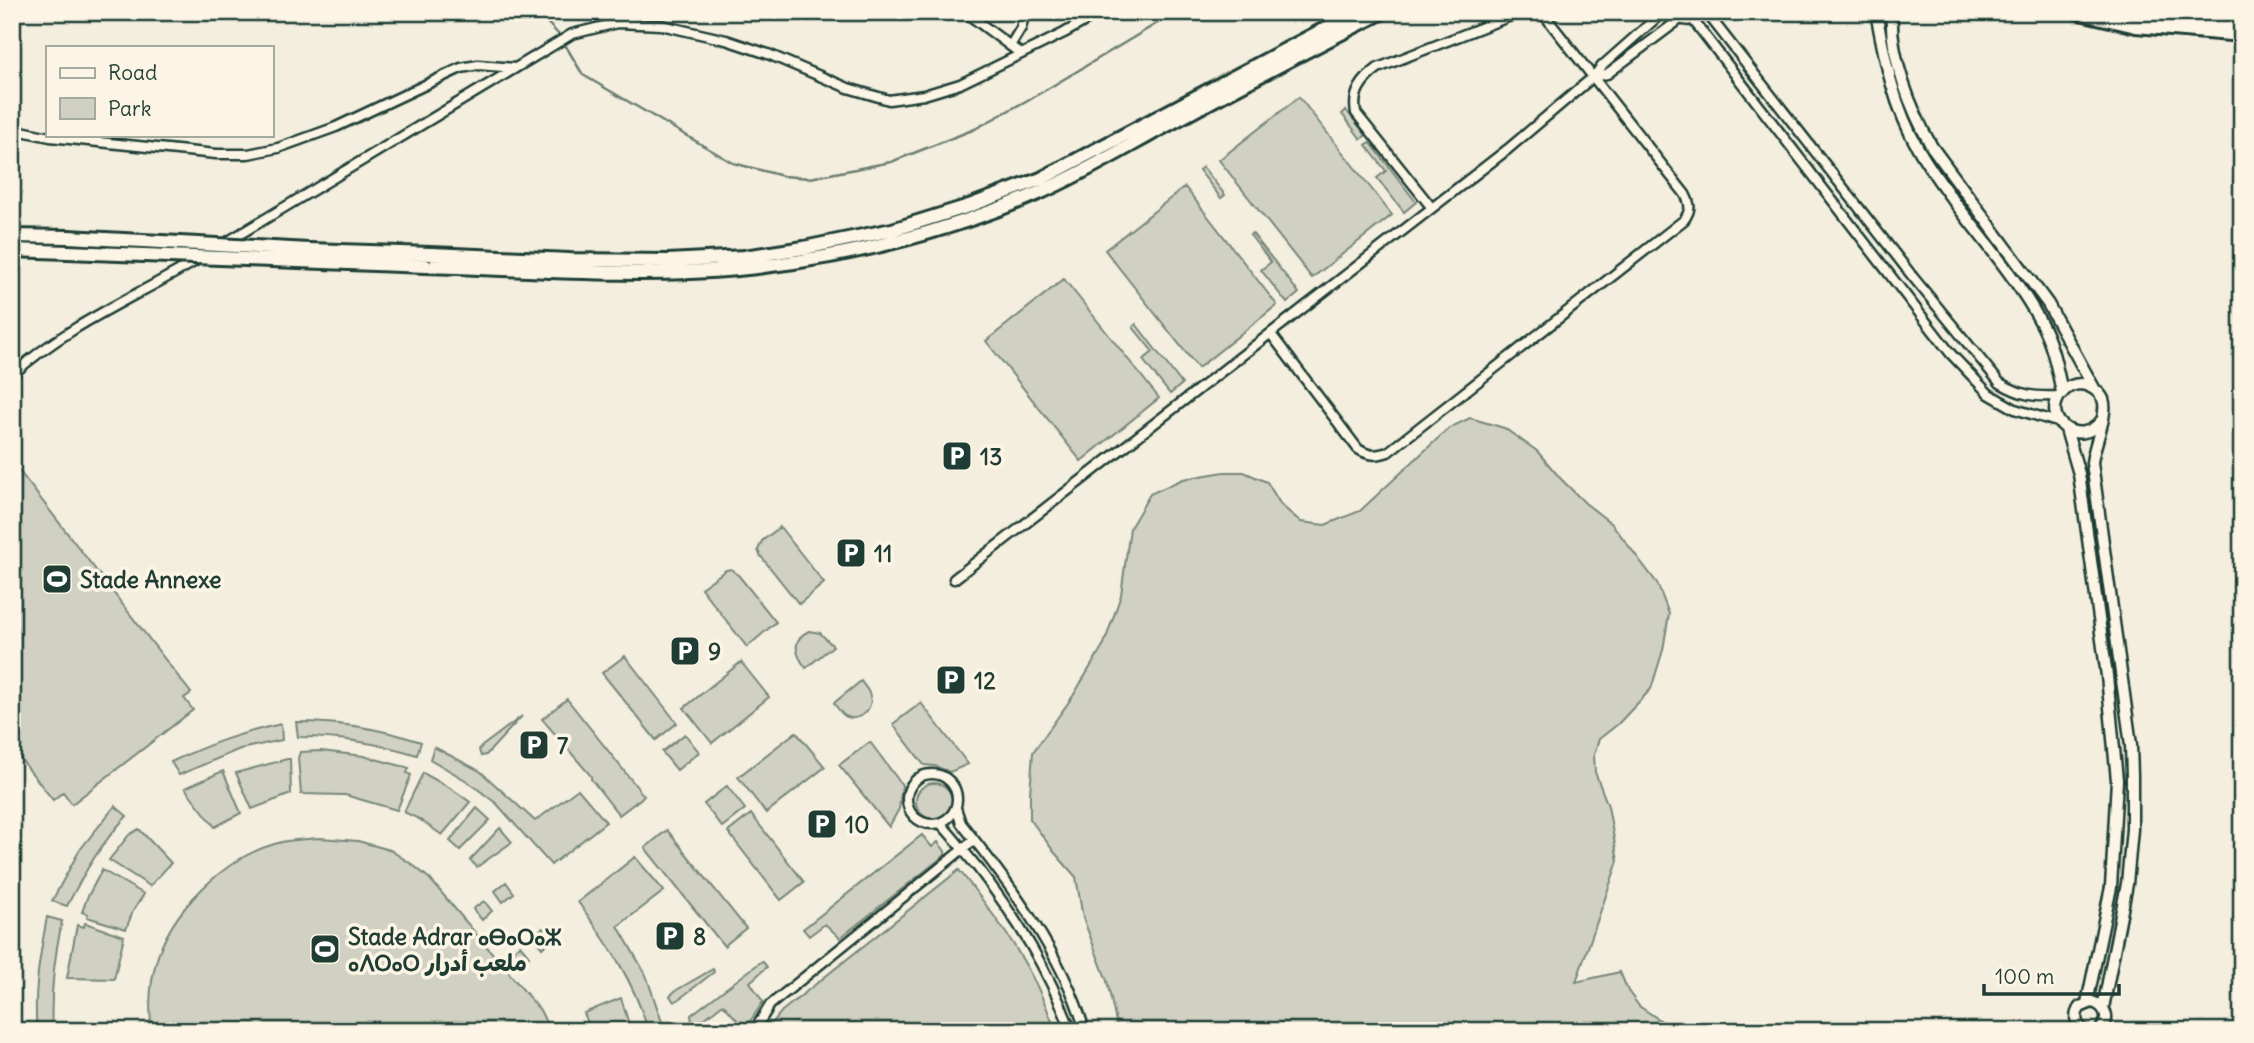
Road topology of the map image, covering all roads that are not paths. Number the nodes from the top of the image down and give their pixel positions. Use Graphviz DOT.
graph roads {
  1 [pos="965,12"];
  2 [pos="1025,12"];
  3 [pos="1101,12"];
  4 [pos="1357,12"];
  5 [pos="1383,12"];
  6 [pos="1521,12"];
  7 [pos="1533,12"];
  8 [pos="1663,12"];
  9 [pos="1669,12"];
  10 [pos="1705,12"];
  11 [pos="1876,12"];
  12 [pos="1892,12"];
  13 [pos="2076,12"];
  14 [pos="2122,12"];
  15 [pos="1679,20"];
  16 [pos="1693,20"];
  17 [pos="2242,24"];
  18 [pos="2242,35"];
  19 [pos="1010,46"];
  20 [pos="1021,54"];
  21 [pos="518,66"];
  22 [pos="1593,77"];
  23 [pos="12,129"];
  24 [pos="1432,208"];
  25 [pos="12,236"];
  26 [pos="12,250"];
  27 [pos="428,260"];
  28 [pos="1271,334"];
  29 [pos="12,375"];
  30 [pos="2094,388"];
  31 [pos="2061,394"];
  32 [pos="2102,420"];
  33 [pos="2063,426"];
  34 [pos="954,579"];
  35 [pos="956,808"];
  36 [pos="940,823"];
  37 [pos="974,840"];
  38 [pos="962,849"];
  39 [pos="2087,1003"];
  40 [pos="2104,1008"];
  41 [pos="2082,1030"];
  42 [pos="754,1031"];
  43 [pos="1071,1031"];
  44 [pos="1085,1031"];
  45 [pos="2098,1031"];
  1 -- 19 [label="street"];
  2 -- 19 [label="street"];
  3 -- 20 [label="street"];
  4 -- 27 [label="highway"];
  5 -- 27 [label="highway"];
  6 -- 24 [label="street"];
  7 -- 22 [label="street"];
  8 -- 22 [label="street"];
  9 -- 15 [label="street"];
  10 -- 16 [label="street"];
  10 -- 31 [label="street"];
  11 -- 31 [label="street"];
  12 -- 30 [label="street"];
  13 -- 18 [label="highway"];
  14 -- 17 [label="highway"];
  15 -- 16 [label="street"];
  15 -- 22 [label="street"];
  16 -- 33 [label="street"];
  19 -- 20 [label="street"];
  20 -- 21 [label="street"];
  21 -- 23 [label="street"];
  21 -- 29 [label="street"];
  22 -- 24 [label="street"];
  22 -- 28 [label="street"];
  24 -- 28 [label="street"];
  25 -- 27 [label="highway, bridge"];
  26 -- 27 [label="highway, bridge"];
  28 -- 34 [label="street"];
  30 -- 31 [label="street"];
  30 -- 32 [label="street"];
  31 -- 33 [label="street"];
  32 -- 33 [label="street"];
  32 -- 40 [label="street"];
  33 -- 39 [label="street"];
  35 -- 36 [label="street"];
  35 -- 36 [label="street"];
  35 -- 37 [label="street"];
  36 -- 38 [label="street"];
  37 -- 38 [label="street"];
  37 -- 44 [label="street"];
  38 -- 42 [label="street"];
  38 -- 43 [label="street"];
  39 -- 40 [label="street"];
  39 -- 41 [label="street"];
  40 -- 45 [label="street"];
}
